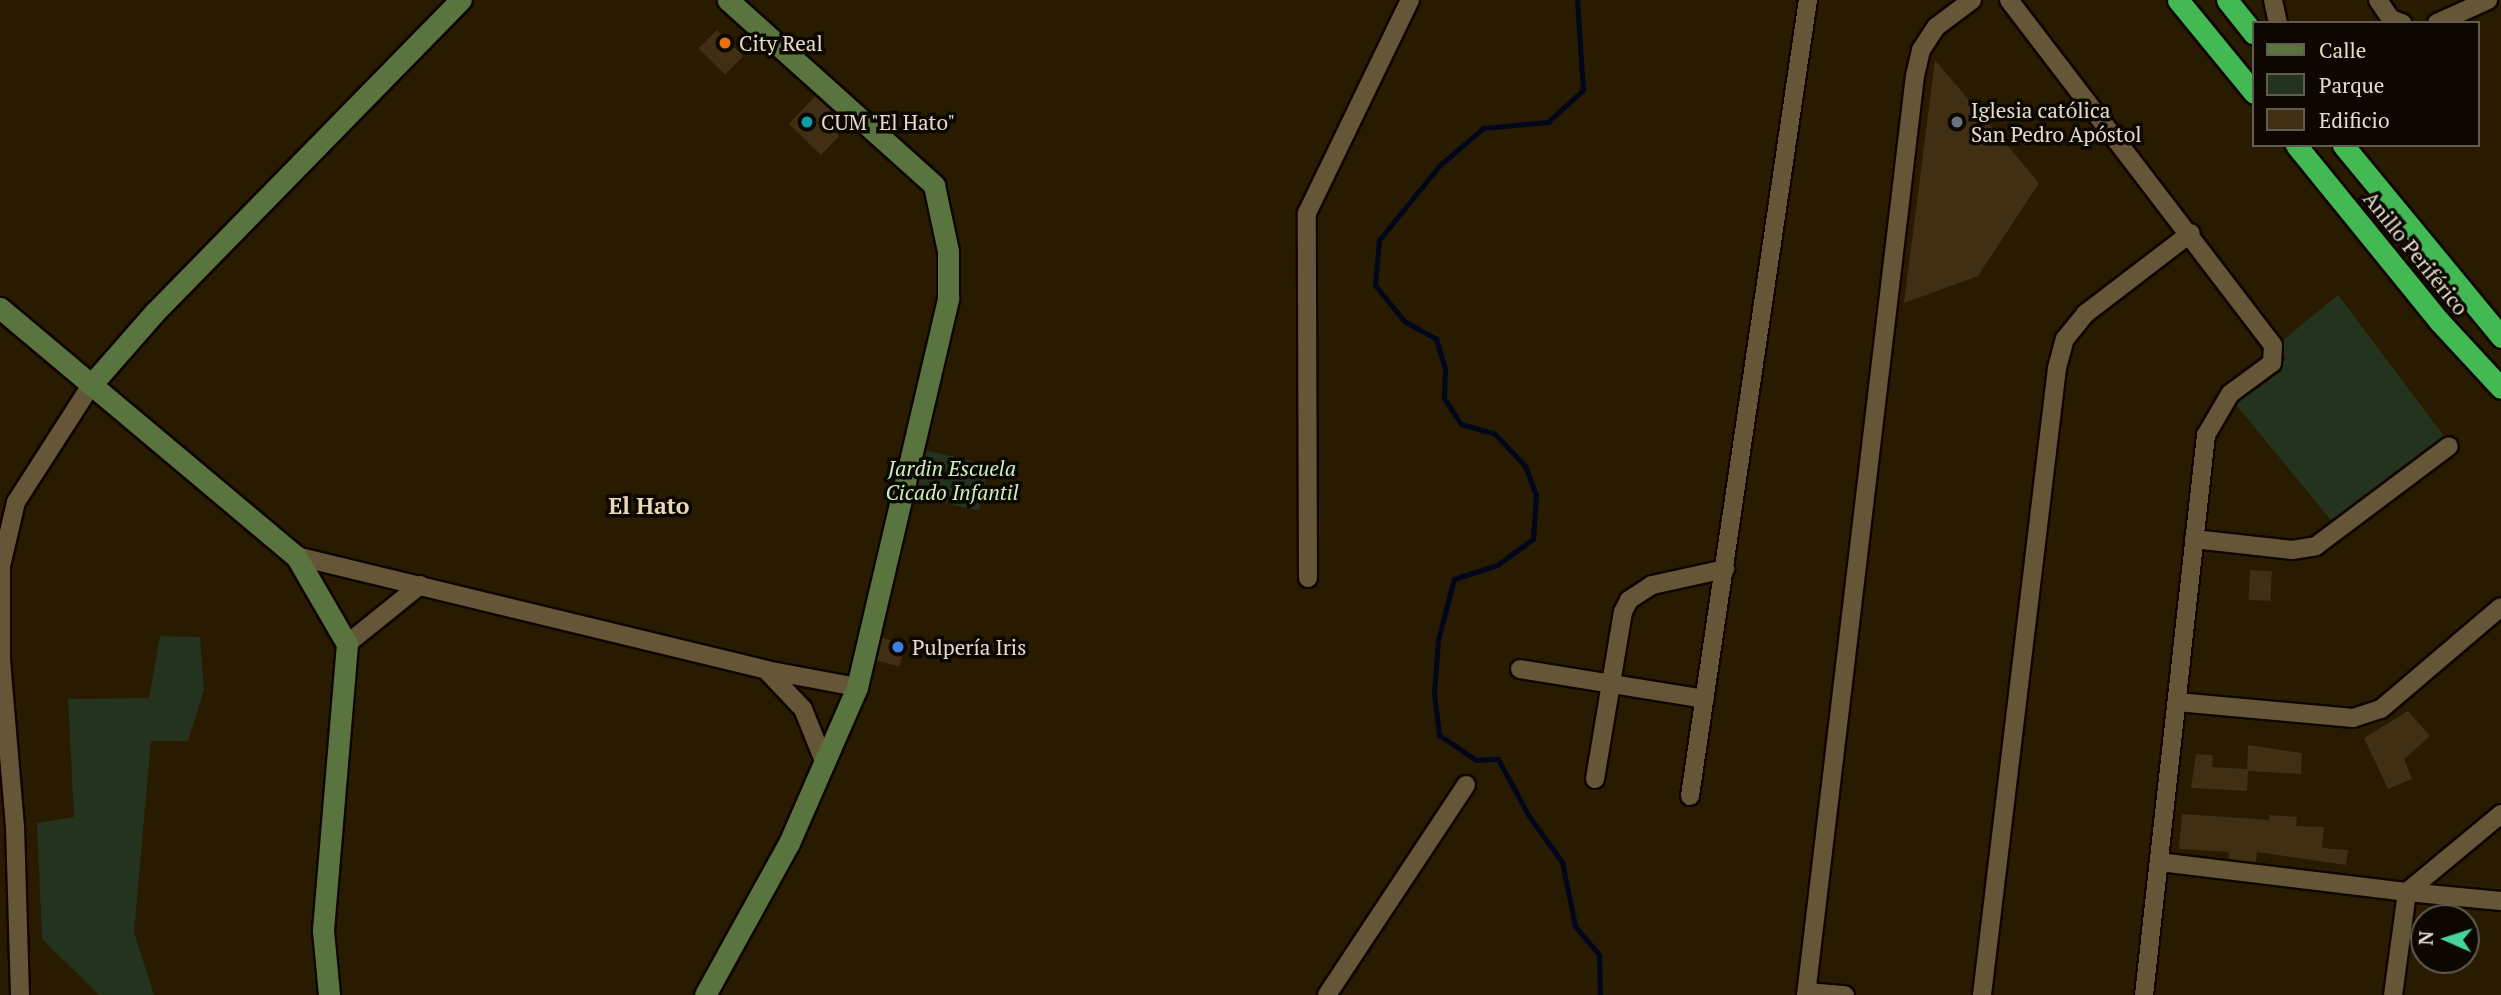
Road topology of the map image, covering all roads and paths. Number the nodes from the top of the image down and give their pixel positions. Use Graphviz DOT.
graph roads {
  1 [pos="461,0"];
  2 [pos="728,0"];
  3 [pos="1409,0"];
  4 [pos="1808,0"];
  5 [pos="1972,0"];
  6 [pos="2010,0"];
  7 [pos="2178,0"];
  8 [pos="2227,0"];
  9 [pos="2273,0"];
  10 [pos="2378,0"];
  11 [pos="2488,0"];
  12 [pos="2278,21"];
  13 [pos="2396,21"];
  14 [pos="2441,21"];
  15 [pos="2252,31"];
  16 [pos="2252,91"];
  17 [pos="2298,147"];
  18 [pos="2347,148"];
  19 [pos="2191,233"];
  20 [pos="0,308"];
  21 [pos="2439,321"];
  22 [pos="2501,337"];
  23 [pos="91,385"];
  24 [pos="2501,388"];
  25 [pos="2501,400"];
  26 [pos="2449,446"];
  27 [pos="2194,539"];
  28 [pos="296,556"];
  29 [pos="1726,569"];
  30 [pos="1308,578"];
  31 [pos="420,584"];
  32 [pos="2501,607"];
  33 [pos="347,644"];
  34 [pos="1520,669"];
  35 [pos="766,670"];
  36 [pos="1611,684"];
  37 [pos="857,687"];
  38 [pos="1705,699"];
  39 [pos="2177,702"];
  40 [pos="824,761"];
  41 [pos="1595,779"];
  42 [pos="1466,785"];
  43 [pos="1690,796"];
  44 [pos="2501,814"];
  45 [pos="2159,862"];
  46 [pos="2407,892"];
  47 [pos="2501,901"];
  48 [pos="1807,993"];
  49 [pos="20,995"];
  50 [pos="329,995"];
  51 [pos="705,995"];
  52 [pos="1326,995"];
  53 [pos="1845,995"];
  54 [pos="1982,995"];
  55 [pos="2144,995"];
  56 [pos="2393,995"];
  1 -- 23 [label="street"];
  2 -- 37 [label="street"];
  3 -- 30 [label="street"];
  4 -- 29 [label="street"];
  5 -- 48 [label="street"];
  6 -- 19 [label="street"];
  7 -- 16 [label="highway"];
  8 -- 15 [label="highway"];
  9 -- 12 [label="street"];
  10 -- 13 [label="street"];
  11 -- 14 [label="street"];
  17 -- 21 [label="highway, Anillo Periférico"];
  18 -- 22 [label="highway, Anillo Periférico"];
  19 -- 27 [label="street"];
  19 -- 54 [label="street"];
  20 -- 23 [label="street"];
  21 -- 24 [label="highway, Anillo Periférico"];
  21 -- 25 [label="highway"];
  23 -- 28 [label="street"];
  23 -- 49 [label="street"];
  26 -- 27 [label="street"];
  27 -- 39 [label="street"];
  28 -- 31 [label="street"];
  28 -- 33 [label="street"];
  29 -- 36 [label="street"];
  29 -- 38 [label="street"];
  31 -- 33 [label="street"];
  31 -- 35 [label="street"];
  32 -- 39 [label="street"];
  33 -- 50 [label="street"];
  34 -- 36 [label="street"];
  35 -- 37 [label="street"];
  35 -- 40 [label="street"];
  36 -- 38 [label="street"];
  36 -- 41 [label="street"];
  37 -- 40 [label="street"];
  38 -- 43 [label="street"];
  39 -- 45 [label="street"];
  40 -- 51 [label="street"];
  42 -- 52 [label="street"];
  44 -- 46 [label="street"];
  45 -- 46 [label="street"];
  45 -- 55 [label="street"];
  46 -- 47 [label="street"];
  46 -- 56 [label="street"];
  48 -- 53 [label="street"];
}
